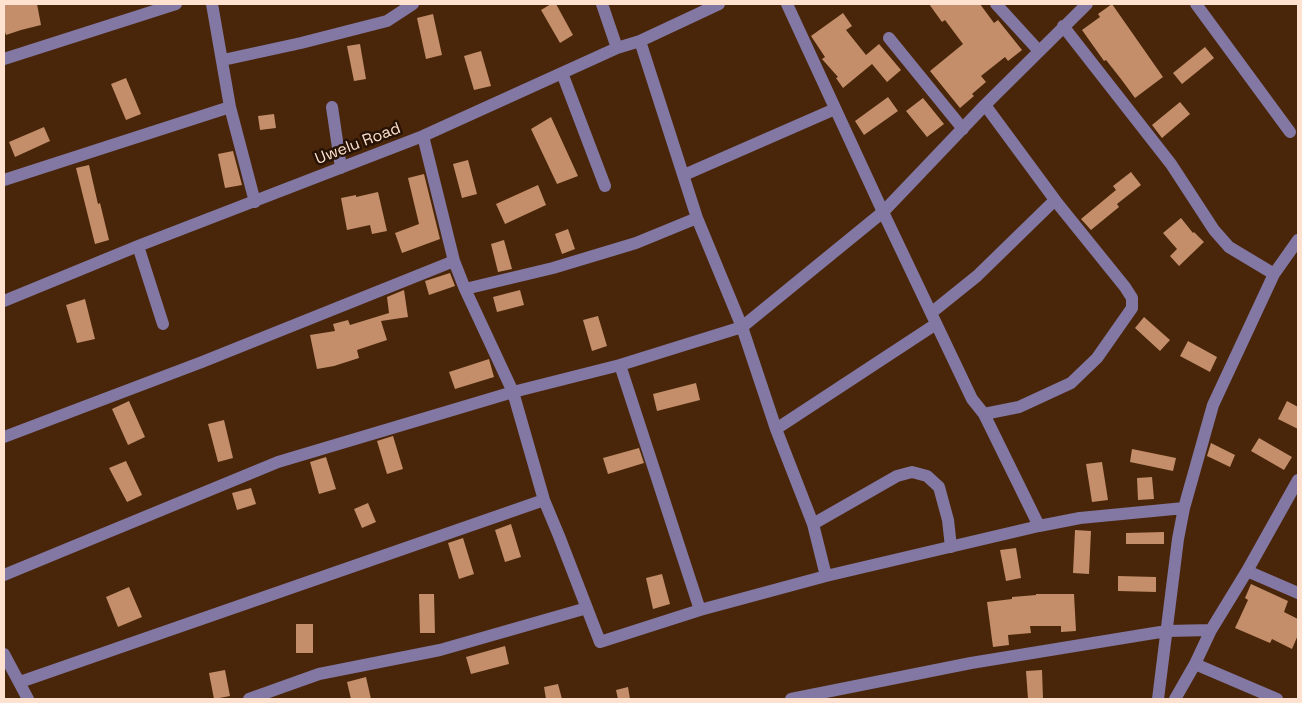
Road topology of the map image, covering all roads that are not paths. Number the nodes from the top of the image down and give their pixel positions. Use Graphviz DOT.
graph roads {
  1 [pos="176,4"];
  2 [pos="212,4"];
  3 [pos="413,4"];
  4 [pos="602,4"];
  5 [pos="717,4"];
  6 [pos="786,4"];
  7 [pos="996,4"];
  8 [pos="1087,4"];
  9 [pos="1196,4"];
  10 [pos="1063,26"];
  11 [pos="889,38"];
  12 [pos="640,41"];
  13 [pos="617,48"];
  14 [pos="1039,51"];
  15 [pos="4,59"];
  16 [pos="223,60"];
  17 [pos="562,73"];
  18 [pos="985,105"];
  19 [pos="230,107"];
  20 [pos="332,107"];
  21 [pos="835,109"];
  22 [pos="963,129"];
  23 [pos="1290,132"];
  24 [pos="423,136"];
  25 [pos="340,168"];
  26 [pos="684,175"];
  27 [pos="4,180"];
  28 [pos="605,186"];
  29 [pos="1055,200"];
  30 [pos="255,202"];
  31 [pos="883,212"];
  32 [pos="697,218"];
  33 [pos="1298,240"];
  34 [pos="138,246"];
  35 [pos="454,261"];
  36 [pos="1274,274"];
  37 [pos="465,290"];
  38 [pos="4,301"];
  39 [pos="934,318"];
  40 [pos="163,324"];
  41 [pos="742,328"];
  42 [pos="620,365"];
  43 [pos="513,392"];
  44 [pos="984,414"];
  45 [pos="776,429"];
  46 [pos="4,437"];
  47 [pos="1298,480"];
  48 [pos="544,500"];
  49 [pos="1184,508"];
  50 [pos="813,524"];
  51 [pos="1039,526"];
  52 [pos="951,547"];
  53 [pos="1247,571"];
  54 [pos="4,575"];
  55 [pos="826,576"];
  56 [pos="1298,593"];
  57 [pos="587,608"];
  58 [pos="700,610"];
  59 [pos="1210,630"];
  60 [pos="1167,631"];
  61 [pos="4,654"];
  62 [pos="1195,664"];
  63 [pos="20,682"];
  64 [pos="28,699"];
  65 [pos="249,699"];
  66 [pos="791,699"];
  67 [pos="1158,699"];
  68 [pos="1175,699"];
  69 [pos="1277,699"];
  1 -- 15 [label="street"];
  2 -- 16 [label="street"];
  3 -- 16 [label="street"];
  4 -- 13 [label="street"];
  5 -- 12 [label="street, Uwelu Road"];
  6 -- 21 [label="street"];
  7 -- 14 [label="street"];
  8 -- 10 [label="street"];
  9 -- 23 [label="street"];
  10 -- 14 [label="street"];
  10 -- 36 [label="street"];
  11 -- 22 [label="street"];
  12 -- 13 [label="street, Uwelu Road"];
  12 -- 26 [label="street"];
  13 -- 17 [label="street, Uwelu Road"];
  14 -- 18 [label="street"];
  16 -- 19 [label="street"];
  17 -- 24 [label="street, Uwelu Road"];
  17 -- 28 [label="street"];
  18 -- 22 [label="street"];
  18 -- 29 [label="street"];
  19 -- 27 [label="street"];
  19 -- 30 [label="street"];
  20 -- 25 [label="street"];
  21 -- 26 [label="street"];
  21 -- 31 [label="street"];
  22 -- 31 [label="street"];
  24 -- 25 [label="street, Uwelu Road"];
  24 -- 35 [label="street"];
  25 -- 30 [label="street, Uwelu Road"];
  26 -- 32 [label="street"];
  29 -- 39 [label="street"];
  29 -- 44 [label="street"];
  30 -- 34 [label="street, Uwelu Road"];
  31 -- 39 [label="street"];
  31 -- 41 [label="street"];
  32 -- 37 [label="street"];
  32 -- 41 [label="street"];
  33 -- 36 [label="street"];
  34 -- 38 [label="street, Uwelu Road"];
  34 -- 40 [label="street"];
  35 -- 37 [label="street"];
  35 -- 46 [label="street"];
  36 -- 49 [label="street"];
  37 -- 43 [label="street"];
  39 -- 44 [label="street"];
  39 -- 45 [label="street"];
  41 -- 42 [label="street"];
  41 -- 45 [label="street"];
  42 -- 43 [label="street"];
  42 -- 58 [label="street"];
  43 -- 48 [label="street"];
  43 -- 54 [label="street"];
  44 -- 51 [label="street"];
  45 -- 50 [label="street"];
  47 -- 53 [label="street"];
  48 -- 57 [label="street"];
  48 -- 63 [label="street"];
  49 -- 51 [label="street"];
  49 -- 60 [label="street"];
  50 -- 52 [label="street"];
  50 -- 55 [label="street"];
  51 -- 52 [label="street"];
  52 -- 55 [label="street"];
  53 -- 56 [label="street"];
  53 -- 59 [label="street"];
  55 -- 58 [label="street"];
  57 -- 58 [label="street"];
  57 -- 65 [label="street"];
  59 -- 60 [label="street"];
  59 -- 62 [label="street"];
  60 -- 66 [label="street"];
  60 -- 67 [label="street"];
  61 -- 63 [label="street"];
  62 -- 68 [label="street"];
  62 -- 69 [label="street"];
  63 -- 64 [label="street"];
}
